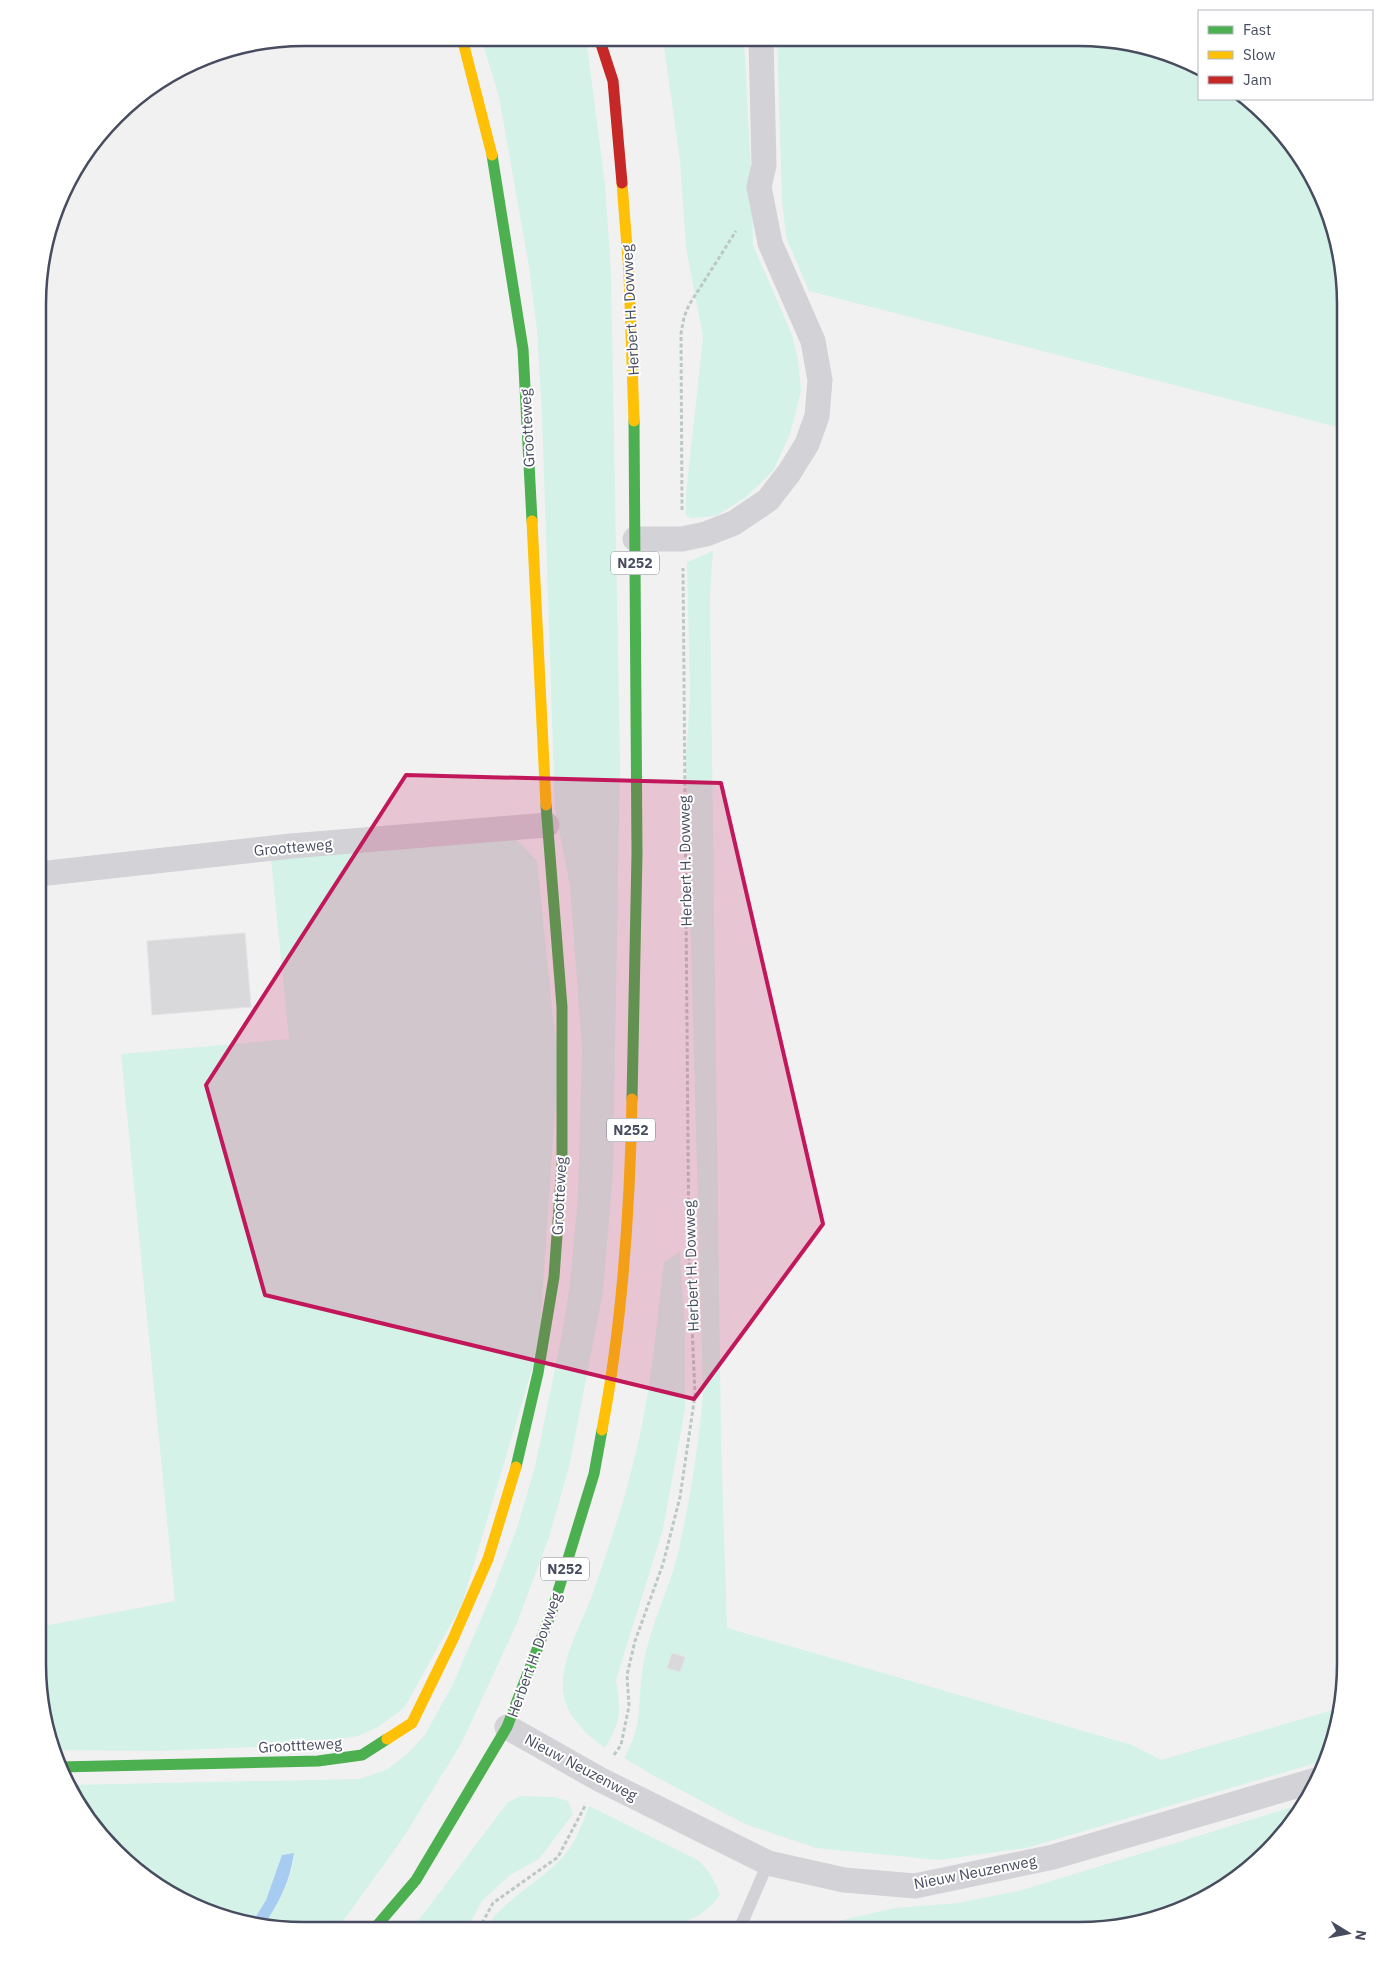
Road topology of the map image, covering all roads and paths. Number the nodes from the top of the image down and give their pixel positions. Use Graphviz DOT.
graph roads {
  1 [pos="464,46"];
  2 [pos="602,46"];
  3 [pos="761,46"];
  4 [pos="616,56"];
  5 [pos="613,81"];
  6 [pos="759,187"];
  7 [pos="635,539"];
  8 [pos="682,539"];
  9 [pos="547,825"];
  10 [pos="46,873"];
  11 [pos="488,1559"];
  12 [pos="507,1727"];
  13 [pos="68,1767"];
  14 [pos="599,1779"];
  15 [pos="1308,1782"];
  16 [pos="768,1862"];
  17 [pos="379,1922"];
  18 [pos="483,1922"];
  19 [pos="742,1922"];
  1 -- 9 [label="street, Grootteweg"];
  2 -- 5 [label="street, Herbert H. Dowweg / N252"];
  3 -- 6 [label="street"];
  4 -- 5 [label="street, Herbert H. Dowweg / N252"];
  5 -- 7 [label="street, Herbert H. Dowweg / N252"];
  6 -- 8 [label="path, Herbert H. Dowweg"];
  6 -- 8 [label="street"];
  7 -- 8 [label="street"];
  7 -- 12 [label="street, Herbert H. Dowweg / N252"];
  8 -- 14 [label="path, Herbert H. Dowweg"];
  9 -- 10 [label="street, Grootteweg"];
  9 -- 11 [label="street, Grootteweg"];
  11 -- 13 [label="street, Groottteweg"];
  12 -- 14 [label="street, Nieuw Neuzenweg"];
  12 -- 17 [label="street, Herbert H. Dowweg / N252"];
  14 -- 16 [label="street, Nieuw Neuzenweg"];
  14 -- 18 [label="path, Herbert H. Dowweg"];
  15 -- 16 [label="street, Nieuw Neuzenweg"];
  16 -- 19 [label="lane"];
}
